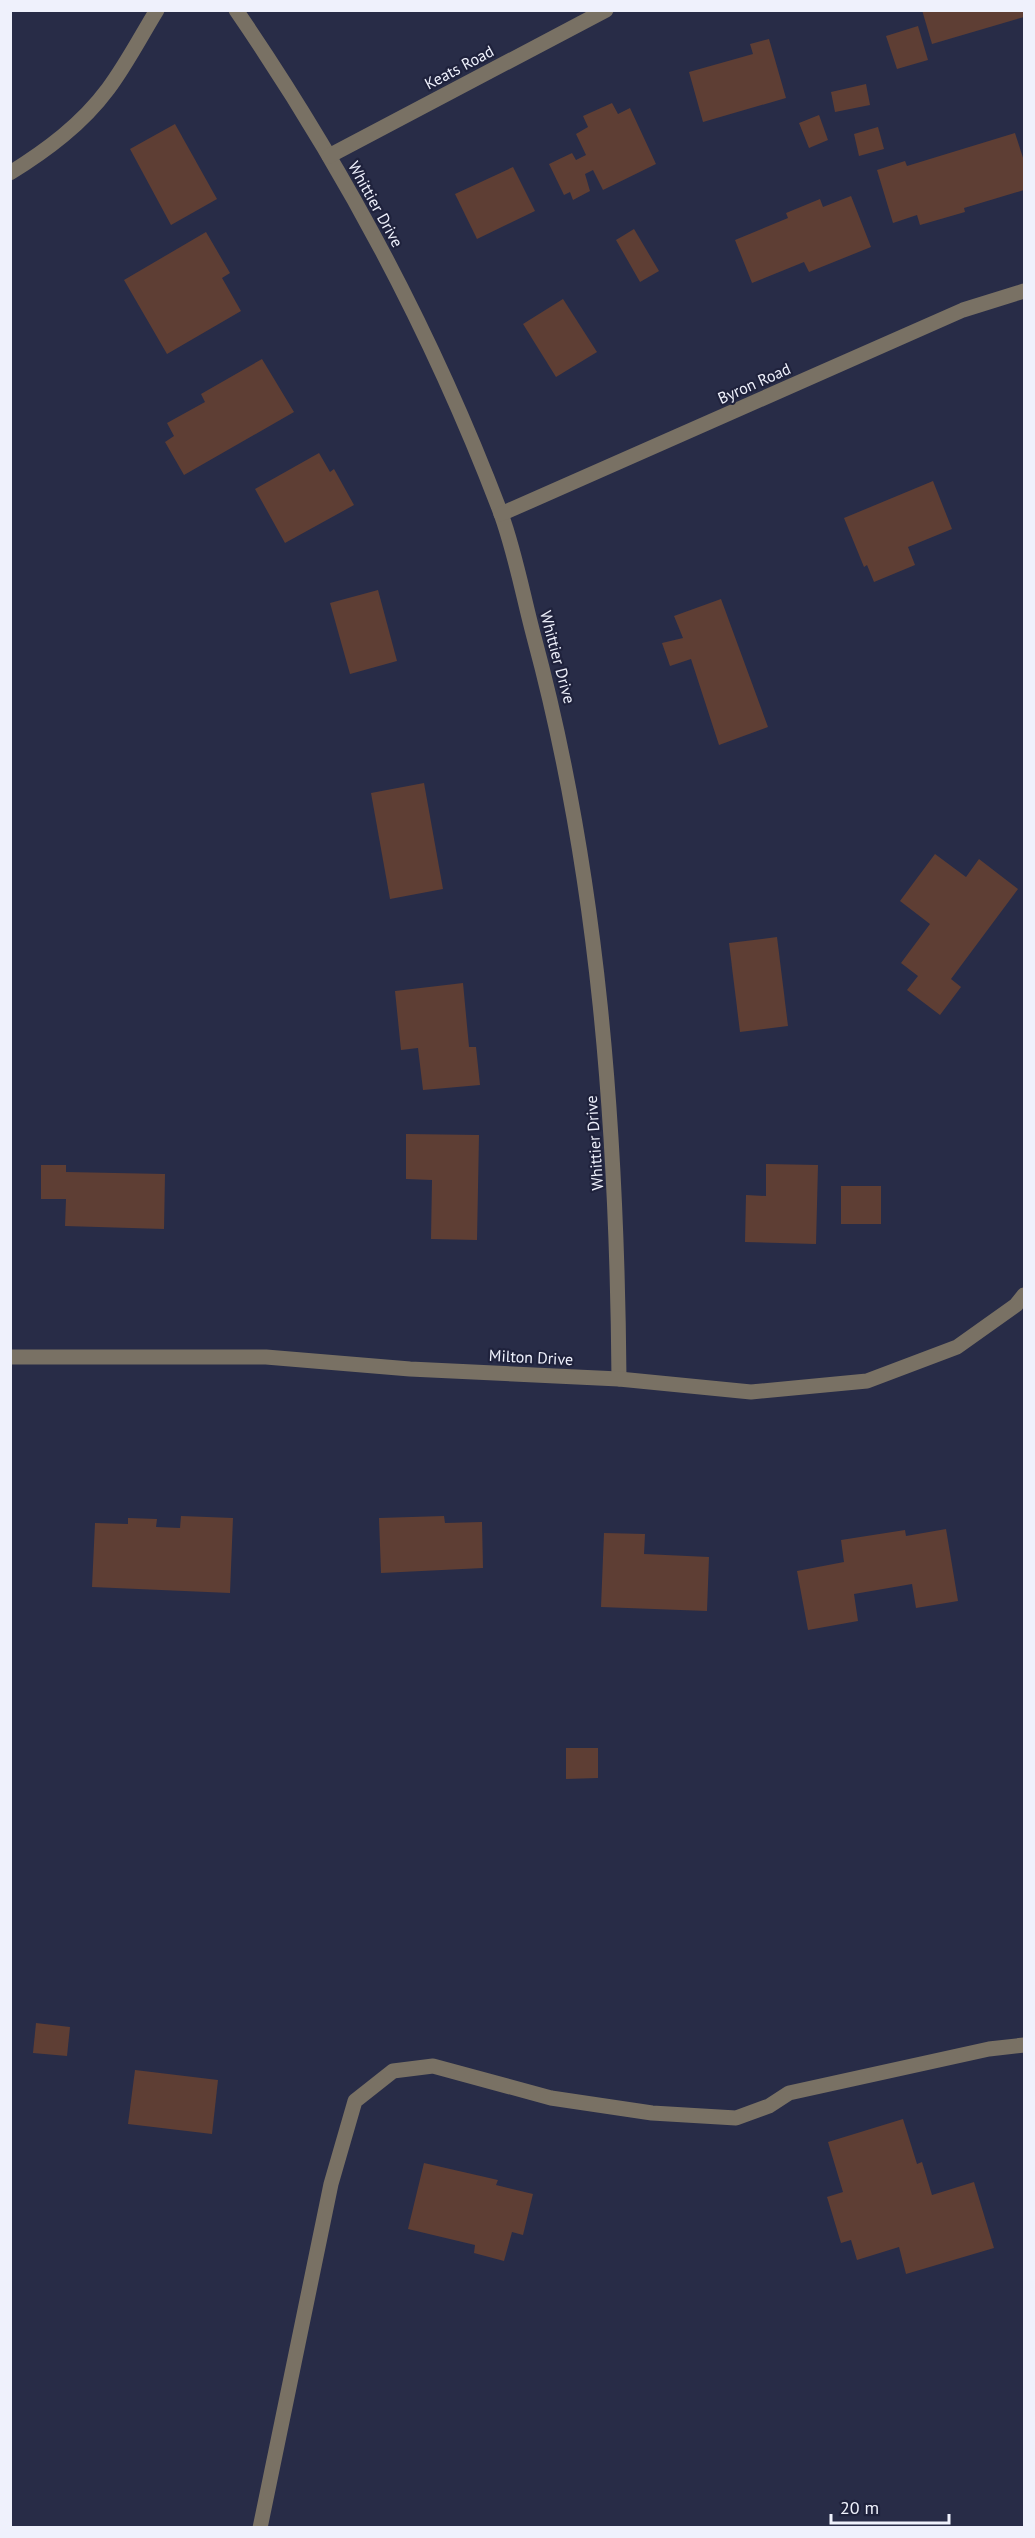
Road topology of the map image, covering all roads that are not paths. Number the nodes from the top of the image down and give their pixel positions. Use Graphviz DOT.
graph roads {
  1 [pos="157,10"];
  2 [pos="236,10"];
  3 [pos="606,10"];
  4 [pos="329,156"];
  5 [pos="10,173"];
  6 [pos="1024,291"];
  7 [pos="501,514"];
  8 [pos="1024,1295"];
  9 [pos="10,1357"];
  10 [pos="619,1379"];
  11 [pos="1024,2045"];
  12 [pos="260,2528"];
  1 -- 5 [label="street"];
  2 -- 4 [label="street, Whittier Drive"];
  3 -- 4 [label="street, Keats Road"];
  4 -- 7 [label="street, Whittier Drive"];
  6 -- 7 [label="street, Byron Road"];
  7 -- 10 [label="street, Whittier Drive"];
  8 -- 10 [label="street, Milton Drive"];
  9 -- 10 [label="street, Milton Drive"];
  11 -- 12 [label="street"];
}
